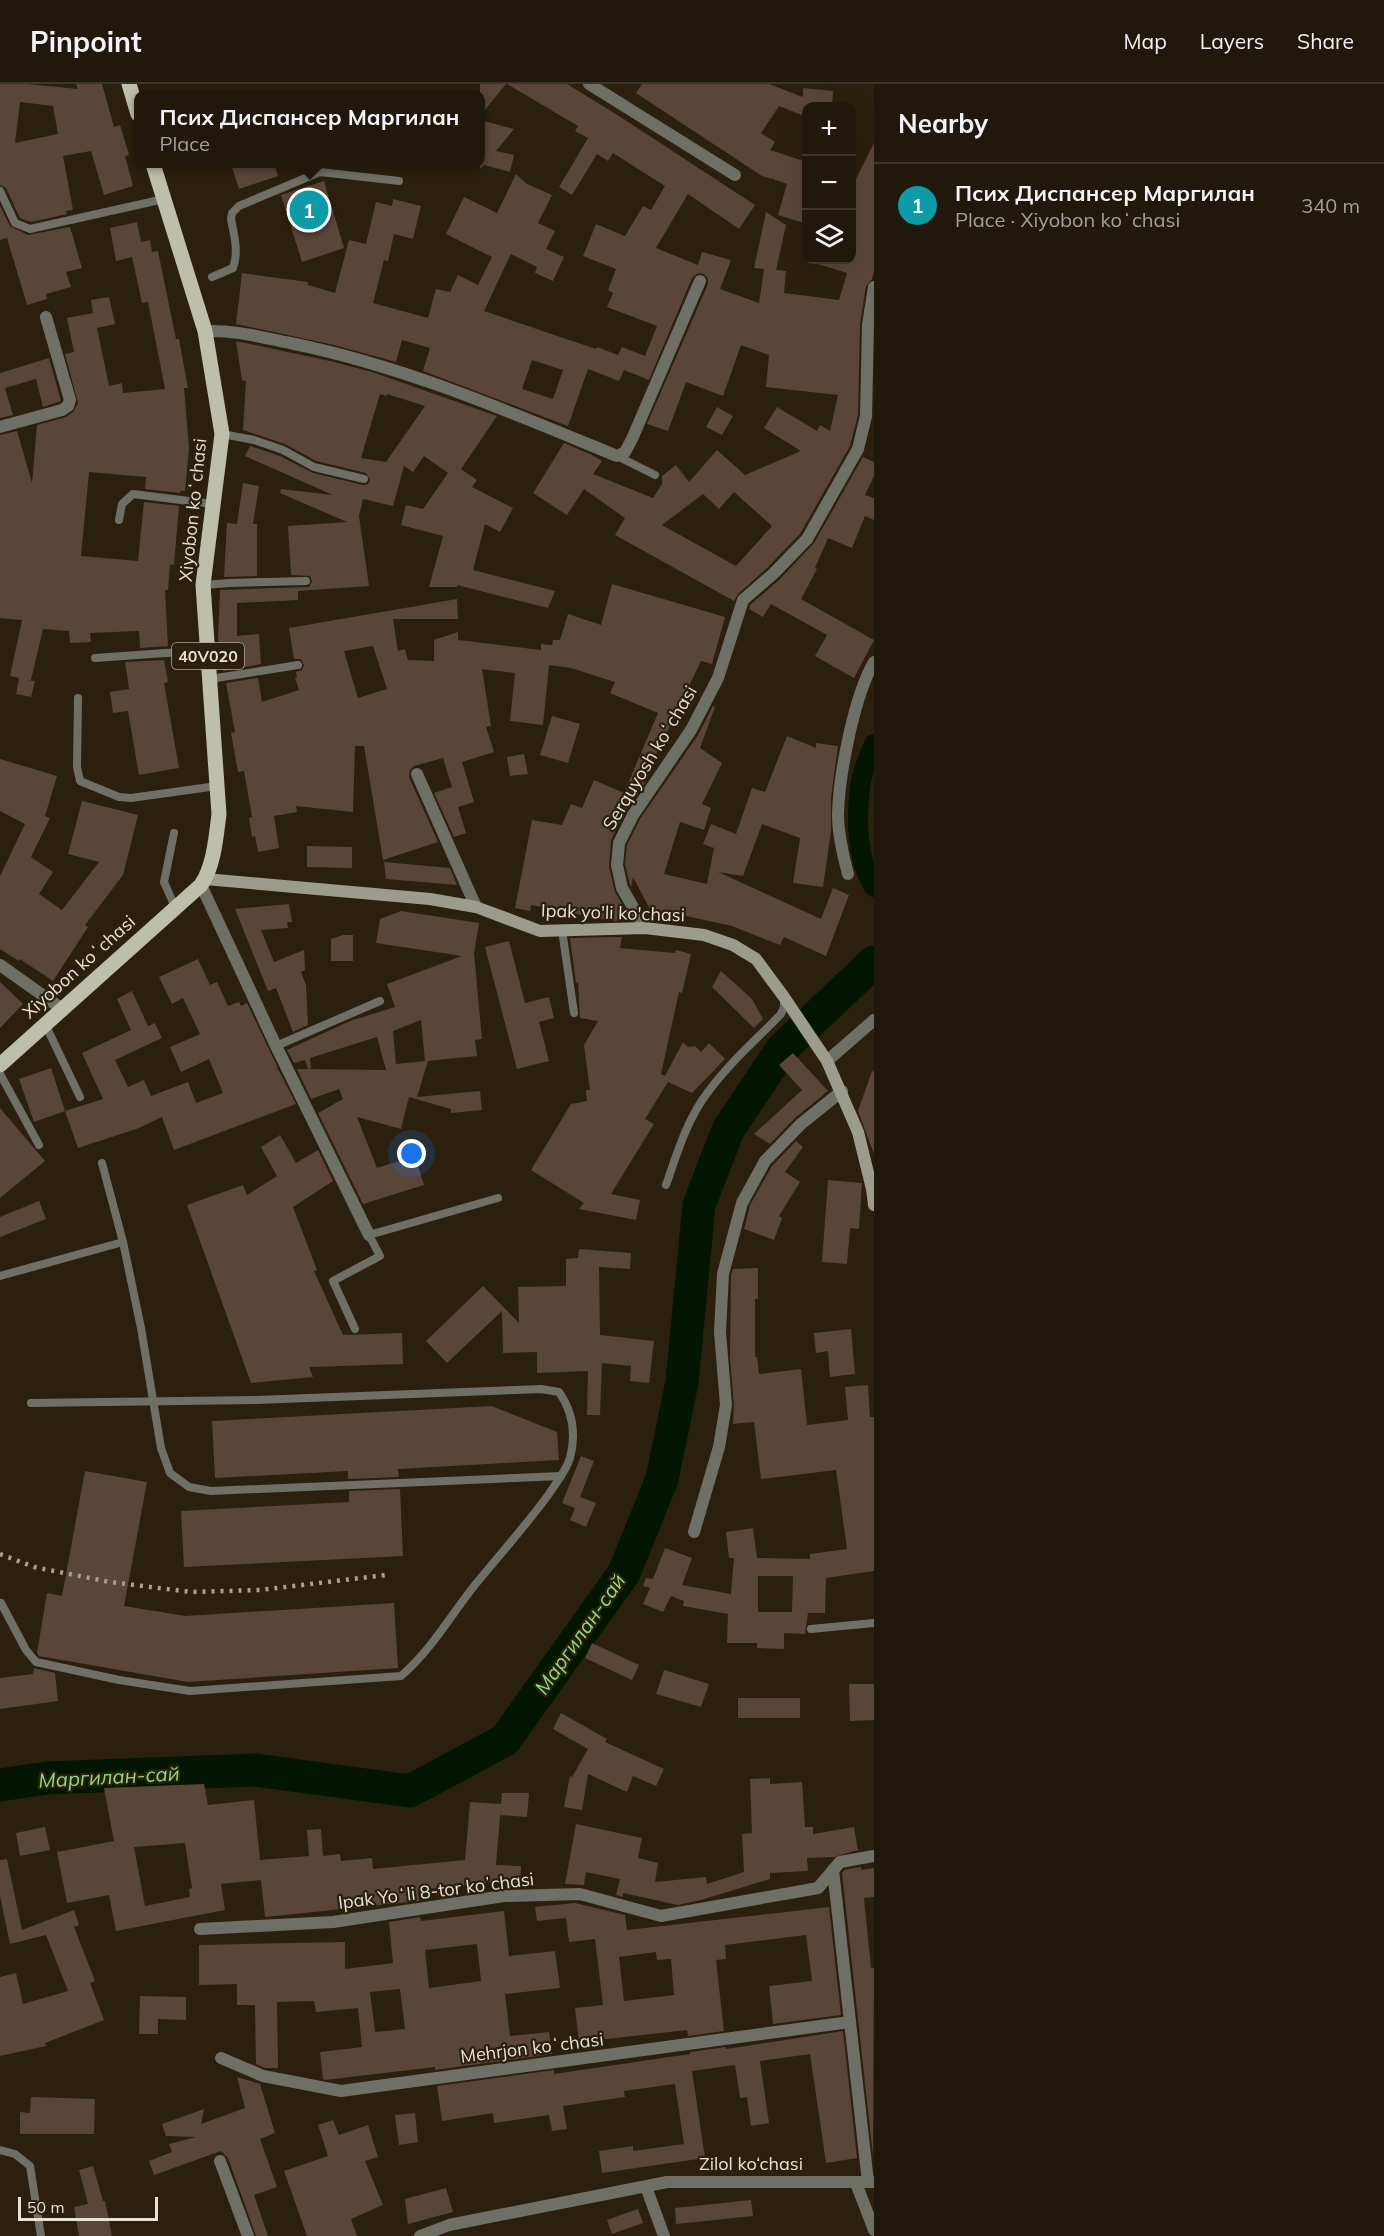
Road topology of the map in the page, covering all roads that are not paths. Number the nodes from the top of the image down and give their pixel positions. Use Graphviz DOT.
graph roads {
  1 [pos="129,84"];
  2 [pos="589,84"];
  3 [pos="134,101"];
  4 [pos="154,168"];
  5 [pos="735,175"];
  6 [pos="399,181"];
  7 [pos="0,191"];
  8 [pos="164,199"];
  9 [pos="212,277"];
  10 [pos="700,281"];
  11 [pos="874,287"];
  12 [pos="46,317"];
  13 [pos="205,331"];
  14 [pos="0,427"];
  15 [pos="222,434"];
  16 [pos="617,456"];
  17 [pos="655,475"];
  18 [pos="364,479"];
  19 [pos="213,504"];
  20 [pos="119,520"];
  21 [pos="306,581"];
  22 [pos="203,585"];
  23 [pos="208,650"];
  24 [pos="95,658"];
  25 [pos="874,662"];
  26 [pos="298,665"];
  27 [pos="210,679"];
  28 [pos="78,698"];
  29 [pos="417,774"];
  30 [pos="217,786"];
  31 [pos="174,832"];
  32 [pos="848,874"];
  33 [pos="203,882"];
  34 [pos="476,907"];
  35 [pos="175,908"];
  36 [pos="645,928"];
  37 [pos="562,930"];
  38 [pos="0,964"];
  39 [pos="784,997"];
  40 [pos="380,1001"];
  41 [pos="62,1009"];
  42 [pos="574,1013"];
  43 [pos="874,1020"];
  44 [pos="45,1024"];
  45 [pos="276,1046"];
  46 [pos="827,1061"];
  47 [pos="0,1065"];
  48 [pos="0,1074"];
  49 [pos="842,1091"];
  50 [pos="80,1097"];
  51 [pos="39,1145"];
  52 [pos="102,1163"];
  53 [pos="666,1185"];
  54 [pos="498,1198"];
  55 [pos="874,1205"];
  56 [pos="369,1235"];
  57 [pos="123,1242"];
  58 [pos="0,1276"];
  59 [pos="355,1329"];
  60 [pos="155,1401"];
  61 [pos="31,1403"];
  62 [pos="561,1476"];
  63 [pos="694,1532"];
  64 [pos="1,1603"];
  65 [pos="874,1623"];
  66 [pos="812,1629"];
  67 [pos="874,1856"];
  68 [pos="833,1869"];
  69 [pos="200,1929"];
  70 [pos="850,2022"];
  71 [pos="221,2058"];
  72 [pos="0,2150"];
  73 [pos="220,2161"];
  74 [pos="866,2182"];
  75 [pos="646,2187"];
  76 [pos="874,2229"];
  77 [pos="451,2231"];
  78 [pos="40,2236"];
  79 [pos="248,2236"];
  80 [pos="420,2236"];
  81 [pos="664,2236"];
  1 -- 3 [label="main road"];
  2 -- 5 [label="street"];
  4 -- 8 [label="main road, Xiyobon koʻchasi / 40V020"];
  6 -- 9 [label="lane"];
  7 -- 8 [label="lane"];
  8 -- 13 [label="main road, Xiyobon koʻchasi / 40V020"];
  10 -- 16 [label="street"];
  11 -- 36 [label="street, Serquyosh koʻchasi"];
  12 -- 14 [label="street"];
  13 -- 15 [label="main road, Xiyobon koʻchasi / 40V020"];
  13 -- 16 [label="street"];
  15 -- 18 [label="lane"];
  15 -- 19 [label="main road, Xiyobon koʻchasi / 40V020"];
  16 -- 17 [label="lane"];
  19 -- 20 [label="lane"];
  19 -- 22 [label="main road, Xiyobon koʻchasi / 40V020"];
  21 -- 22 [label="lane"];
  22 -- 23 [label="main road, Xiyobon koʻchasi / 40V020"];
  23 -- 24 [label="lane"];
  23 -- 27 [label="main road, Xiyobon koʻchasi / 40V020"];
  25 -- 32 [label="street"];
  26 -- 27 [label="lane"];
  27 -- 30 [label="main road, Xiyobon koʻchasi / 40V020"];
  28 -- 30 [label="lane"];
  29 -- 34 [label="street"];
  30 -- 33 [label="main road, Xiyobon koʻchasi / 40V020"];
  31 -- 35 [label="lane"];
  33 -- 34 [label="street, Ipak yo'li ko'chasi"];
  33 -- 35 [label="main road, Xiyobon koʻchasi"];
  33 -- 45 [label="street"];
  34 -- 37 [label="street, Ipak yo'li ko'chasi"];
  35 -- 41 [label="main road, Xiyobon koʻchasi"];
  36 -- 37 [label="street, Ipak yo'li ko'chasi"];
  36 -- 39 [label="street, Ipak yo'li ko'chasi"];
  37 -- 42 [label="lane"];
  38 -- 41 [label="street"];
  39 -- 46 [label="street, Ipak yo'li ko'chasi"];
  39 -- 53 [label="lane"];
  40 -- 45 [label="lane"];
  41 -- 44 [label="main road, Xiyobon koʻchasi"];
  43 -- 46 [label="street"];
  44 -- 47 [label="main road, Xiyobon koʻchasi"];
  44 -- 50 [label="lane"];
  45 -- 56 [label="street"];
  46 -- 49 [label="street, Ipak yo'li ko'chasi"];
  48 -- 51 [label="lane"];
  49 -- 55 [label="street, Ipak yo'li ko'chasi"];
  49 -- 63 [label="street"];
  52 -- 57 [label="lane"];
  54 -- 56 [label="lane"];
  56 -- 59 [label="lane"];
  57 -- 58 [label="lane"];
  57 -- 60 [label="lane"];
  60 -- 61 [label="lane"];
  60 -- 62 [label="lane"];
  60 -- 62 [label="lane"];
  62 -- 64 [label="lane"];
  65 -- 66 [label="lane"];
  67 -- 68 [label="street, Ipak Yoʻli 8-tor koʼchasi"];
  68 -- 69 [label="street, Ipak Yoʻli 8-tor koʼchasi"];
  68 -- 70 [label="street"];
  70 -- 71 [label="street, Mehrjon koʻchasi"];
  70 -- 74 [label="street"];
  72 -- 78 [label="lane"];
  73 -- 79 [label="street"];
  74 -- 75 [label="street, Zilol ko‘chasi"];
  74 -- 76 [label="street"];
  75 -- 77 [label="street, Zilol ko‘chasi"];
  75 -- 81 [label="street"];
  77 -- 80 [label="street, Zilol ko‘chasi"];
}
